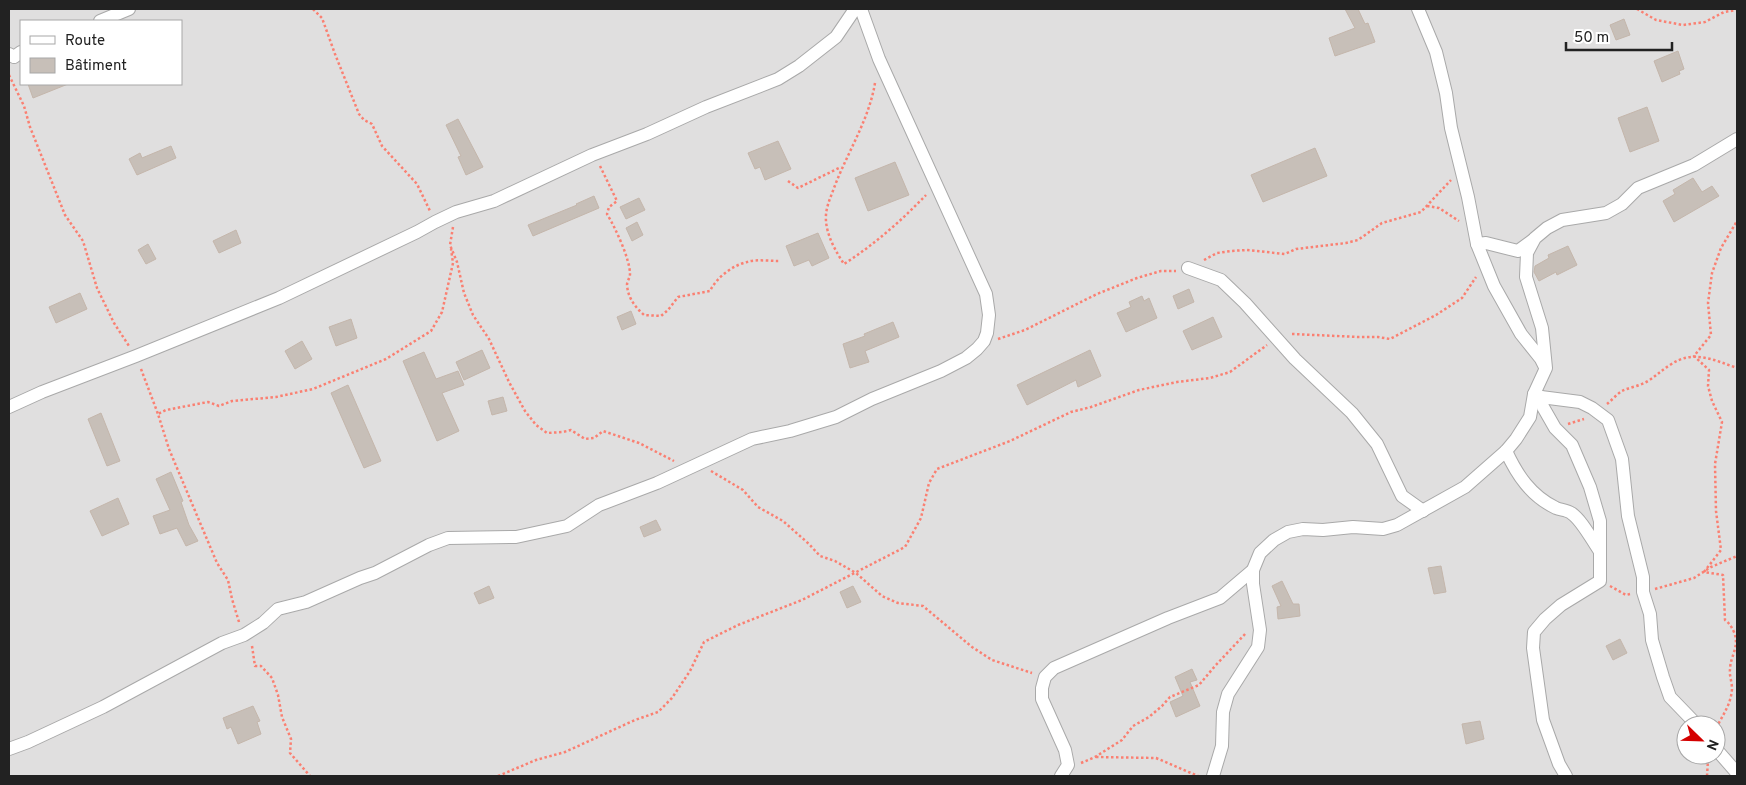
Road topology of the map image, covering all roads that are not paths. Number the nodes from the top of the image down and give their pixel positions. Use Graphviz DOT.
graph roads {
  1 [pos="129,9"];
  2 [pos="855,9"];
  3 [pos="861,9"];
  4 [pos="1418,9"];
  5 [pos="102,20"];
  6 [pos="20,53"];
  7 [pos="9,54"];
  8 [pos="1737,139"];
  9 [pos="1535,238"];
  10 [pos="1477,244"];
  11 [pos="1188,268"];
  12 [pos="1546,368"];
  13 [pos="1538,396"];
  14 [pos="9,407"];
  15 [pos="1506,451"];
  16 [pos="1423,510"];
  17 [pos="1599,550"];
  18 [pos="1253,570"];
  19 [pos="1687,715"];
  20 [pos="9,749"];
  21 [pos="1726,760"];
  22 [pos="1064,771"];
  23 [pos="1737,773"];
  24 [pos="1213,776"];
  25 [pos="1566,776"];
  1 -- 5 [label="street"];
  2 -- 14 [label="street"];
  3 -- 20 [label="street"];
  4 -- 10 [label="street"];
  6 -- 7 [label="street"];
  8 -- 9 [label="street"];
  9 -- 10 [label="street"];
  9 -- 12 [label="street"];
  10 -- 12 [label="street"];
  11 -- 16 [label="street"];
  12 -- 13 [label="street"];
  13 -- 15 [label="street"];
  13 -- 17 [label="street"];
  13 -- 19 [label="street"];
  15 -- 16 [label="street"];
  15 -- 17 [label="street"];
  16 -- 18 [label="street"];
  17 -- 25 [label="street"];
  18 -- 22 [label="street"];
  18 -- 24 [label="street"];
  21 -- 23 [label="street"];
}
